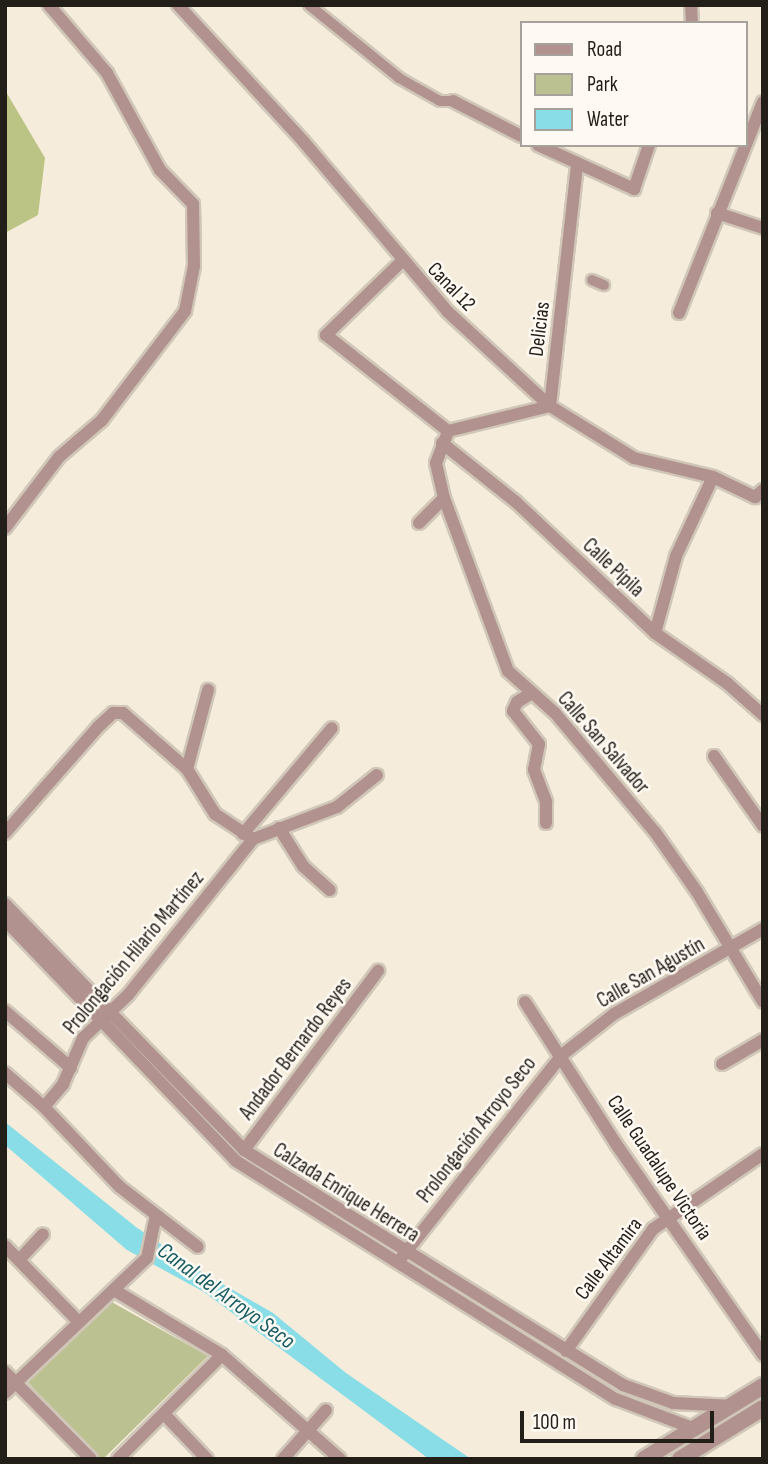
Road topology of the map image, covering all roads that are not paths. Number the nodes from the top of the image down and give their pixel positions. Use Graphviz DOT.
graph roads {
  1 [pos="49,5"];
  2 [pos="178,5"];
  3 [pos="309,5"];
  4 [pos="453,101"];
  5 [pos="763,102"];
  6 [pos="757,134"];
  7 [pos="520,135"];
  8 [pos="542,147"];
  9 [pos="648,147"];
  10 [pos="577,166"];
  11 [pos="717,213"];
  12 [pos="763,228"];
  13 [pos="401,262"];
  14 [pos="592,280"];
  15 [pos="604,285"];
  16 [pos="679,313"];
  17 [pos="550,406"];
  18 [pos="448,430"];
  19 [pos="442,443"];
  20 [pos="713,477"];
  21 [pos="760,497"];
  22 [pos="444,499"];
  23 [pos="419,523"];
  24 [pos="5,528"];
  25 [pos="655,633"];
  26 [pos="208,690"];
  27 [pos="532,693"];
  28 [pos="763,715"];
  29 [pos="332,728"];
  30 [pos="714,756"];
  31 [pos="187,769"];
  32 [pos="377,775"];
  33 [pos="546,823"];
  34 [pos="763,826"];
  35 [pos="279,828"];
  36 [pos="5,833"];
  37 [pos="248,837"];
  38 [pos="330,890"];
  39 [pos="5,904"];
  40 [pos="5,920"];
  41 [pos="763,929"];
  42 [pos="732,948"];
  43 [pos="378,971"];
  44 [pos="525,1002"];
  45 [pos="763,1002"];
  46 [pos="5,1011"];
  47 [pos="110,1012"];
  48 [pos="98,1020"];
  49 [pos="763,1040"];
  50 [pos="562,1055"];
  51 [pos="722,1064"];
  52 [pos="71,1068"];
  53 [pos="5,1073"];
  54 [pos="44,1107"];
  55 [pos="244,1150"];
  56 [pos="763,1154"];
  57 [pos="156,1215"];
  58 [pos="670,1216"];
  59 [pos="43,1234"];
  60 [pos="5,1245"];
  61 [pos="198,1247"];
  62 [pos="401,1258"];
  63 [pos="19,1260"];
  64 [pos="114,1290"];
  65 [pos="77,1320"];
  66 [pos="566,1352"];
  67 [pos="222,1355"];
  68 [pos="763,1355"];
  69 [pos="5,1372"];
  70 [pos="16,1383"];
  71 [pos="763,1387"];
  72 [pos="5,1393"];
  73 [pos="734,1406"];
  74 [pos="763,1408"];
  75 [pos="326,1410"];
  76 [pos="165,1415"];
  77 [pos="695,1429"];
  78 [pos="308,1430"];
  79 [pos="646,1458"];
  80 [pos="91,1459"];
  81 [pos="118,1459"];
  82 [pos="207,1459"];
  83 [pos="283,1459"];
  84 [pos="340,1459"];
  85 [pos="680,1459"];
  1 -- 24 [label="street"];
  2 -- 13 [label="street, Canal 12"];
  3 -- 4 [label="street"];
  4 -- 7 [label="street"];
  5 -- 6 [label="street"];
  6 -- 11 [label="street"];
  8 -- 10 [label="street"];
  9 -- 10 [label="street"];
  10 -- 17 [label="street, Delicias"];
  11 -- 12 [label="street"];
  11 -- 16 [label="street"];
  13 -- 17 [label="street, Canal 12"];
  13 -- 18 [label="street"];
  14 -- 15 [label="street"];
  17 -- 18 [label="street"];
  17 -- 20 [label="street, Canal 12"];
  18 -- 19 [label="street, Calle San Salvador"];
  19 -- 22 [label="street, Calle San Salvador"];
  19 -- 25 [label="street, Calle Pípila"];
  20 -- 21 [label="street, Canal 12"];
  20 -- 25 [label="street"];
  22 -- 23 [label="street"];
  22 -- 27 [label="street, Calle San Salvador"];
  25 -- 28 [label="street, Calle Pípila"];
  26 -- 31 [label="street"];
  27 -- 33 [label="street"];
  27 -- 42 [label="street, Calle San Salvador"];
  29 -- 37 [label="street"];
  30 -- 34 [label="street"];
  31 -- 36 [label="street"];
  31 -- 37 [label="street"];
  32 -- 35 [label="street, Prolongación Hilario Martínez"];
  35 -- 37 [label="street, Prolongación Hilario Martínez"];
  35 -- 38 [label="street"];
  37 -- 47 [label="street, Prolongación Hilario Martínez"];
  39 -- 47 [label="street, Calzada Enrique Herrera"];
  40 -- 48 [label="street, Calzada Enrique Herrera"];
  41 -- 42 [label="street, Calle San Agustín"];
  42 -- 45 [label="street, Calle San Salvador"];
  42 -- 50 [label="street, Calle San Agustín"];
  43 -- 55 [label="street, Andador Bernardo Reyes"];
  44 -- 50 [label="street, Calle Guadalupe Victoria"];
  46 -- 52 [label="street"];
  47 -- 48 [label="street, Prolongación Hilario Martínez"];
  47 -- 55 [label="street, Calzada Enrique Herrera"];
  48 -- 52 [label="street, Prolongación Hilario Martínez"];
  48 -- 62 [label="street, Calzada Enrique Herrera"];
  49 -- 51 [label="street"];
  50 -- 58 [label="street, Calle Guadalupe Victoria"];
  50 -- 62 [label="street, Prolongación Arroyo Seco"];
  52 -- 54 [label="street, Prolongación Hilario Martínez"];
  53 -- 54 [label="street"];
  54 -- 57 [label="street"];
  55 -- 62 [label="street, Calzada Enrique Herrera"];
  56 -- 58 [label="street, Calle Altamira"];
  57 -- 61 [label="street"];
  57 -- 64 [label="street"];
  58 -- 66 [label="street, Calle Altamira"];
  58 -- 68 [label="street, Calle Guadalupe Victoria"];
  59 -- 63 [label="street"];
  60 -- 63 [label="street"];
  62 -- 66 [label="street, Calzada Enrique Herrera"];
  62 -- 77 [label="street, Calzada Enrique Herrera"];
  63 -- 65 [label="street"];
  64 -- 65 [label="street"];
  64 -- 67 [label="street"];
  65 -- 70 [label="street"];
  66 -- 73 [label="street, Calzada Enrique Herrera"];
  67 -- 76 [label="street"];
  67 -- 78 [label="street"];
  69 -- 70 [label="street"];
  70 -- 72 [label="street"];
  70 -- 80 [label="street"];
  71 -- 73 [label="street"];
  73 -- 77 [label="street"];
  74 -- 85 [label="street"];
  75 -- 78 [label="street"];
  76 -- 81 [label="street"];
  76 -- 82 [label="street"];
  77 -- 79 [label="street"];
  78 -- 83 [label="street"];
  78 -- 84 [label="street"];
}
